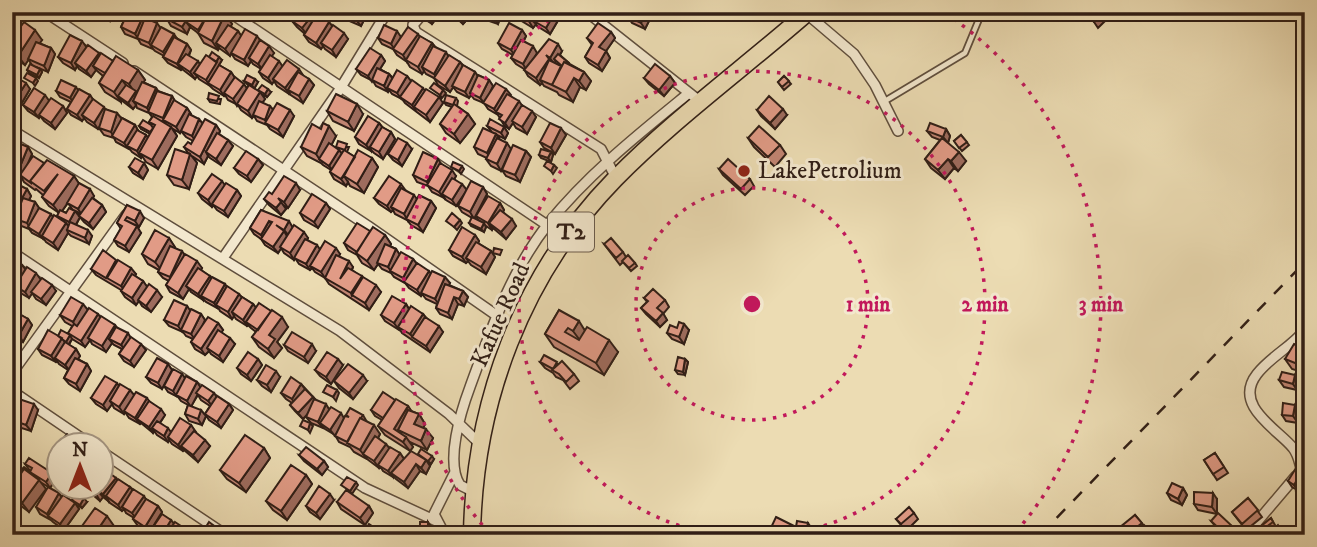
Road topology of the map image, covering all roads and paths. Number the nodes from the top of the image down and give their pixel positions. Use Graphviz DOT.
graph roads {
  1 [pos="45,12"];
  2 [pos="229,12"];
  3 [pos="387,12"];
  4 [pos="405,12"];
  5 [pos="424,12"];
  6 [pos="587,12"];
  7 [pos="982,12"];
  8 [pos="1113,12"];
  9 [pos="1127,12"];
  10 [pos="807,13"];
  11 [pos="415,21"];
  12 [pos="340,89"];
  13 [pos="695,98"];
  14 [pos="884,102"];
  15 [pos="12,130"];
  16 [pos="898,131"];
  17 [pos="608,161"];
  18 [pos="283,169"];
  19 [pos="617,178"];
  20 [pos="134,203"];
  21 [pos="547,225"];
  22 [pos="12,252"];
  23 [pos="223,258"];
  24 [pos="70,292"];
  25 [pos="496,315"];
  26 [pos="1305,330"];
  27 [pos="12,373"];
  28 [pos="12,391"];
  29 [pos="458,421"];
  30 [pos="72,432"];
  31 [pos="479,443"];
  32 [pos="116,461"];
  33 [pos="1303,466"];
  34 [pos="455,472"];
  35 [pos="474,492"];
  36 [pos="436,522"];
  37 [pos="226,535"];
  38 [pos="445,535"];
  39 [pos="472,535"];
  40 [pos="1247,535"];
  1 -- 18 [label="street"];
  2 -- 12 [label="street"];
  3 -- 12 [label="street"];
  4 -- 11 [label="street"];
  5 -- 11 [label="street"];
  6 -- 13 [label="street"];
  7 -- 14 [label="lane"];
  8 -- 9 [label="lane"];
  10 -- 13 [label="highway, Kafue Road / T2"];
  10 -- 14 [label="street"];
  11 -- 17 [label="street"];
  12 -- 18 [label="street"];
  12 -- 21 [label="street"];
  13 -- 17 [label="street"];
  13 -- 19 [label="highway, Kafue Road / T2"];
  14 -- 16 [label="street"];
  15 -- 20 [label="street"];
  17 -- 19 [label="street"];
  17 -- 21 [label="street"];
  18 -- 23 [label="street"];
  18 -- 25 [label="street"];
  19 -- 31 [label="highway, Kafue Road / T2"];
  20 -- 23 [label="street"];
  20 -- 24 [label="street"];
  21 -- 25 [label="street"];
  22 -- 24 [label="street"];
  23 -- 29 [label="street"];
  24 -- 27 [label="street"];
  24 -- 36 [label="street"];
  25 -- 29 [label="street"];
  26 -- 33 [label="street"];
  28 -- 30 [label="street"];
  29 -- 31 [label="street"];
  29 -- 34 [label="street"];
  31 -- 35 [label="highway, Kafue Road / T2"];
  32 -- 37 [label="street"];
  33 -- 40 [label="street"];
  34 -- 35 [label="street"];
  34 -- 36 [label="street"];
  35 -- 39 [label="highway, Kafue Road / T2"];
  36 -- 38 [label="street"];
}
